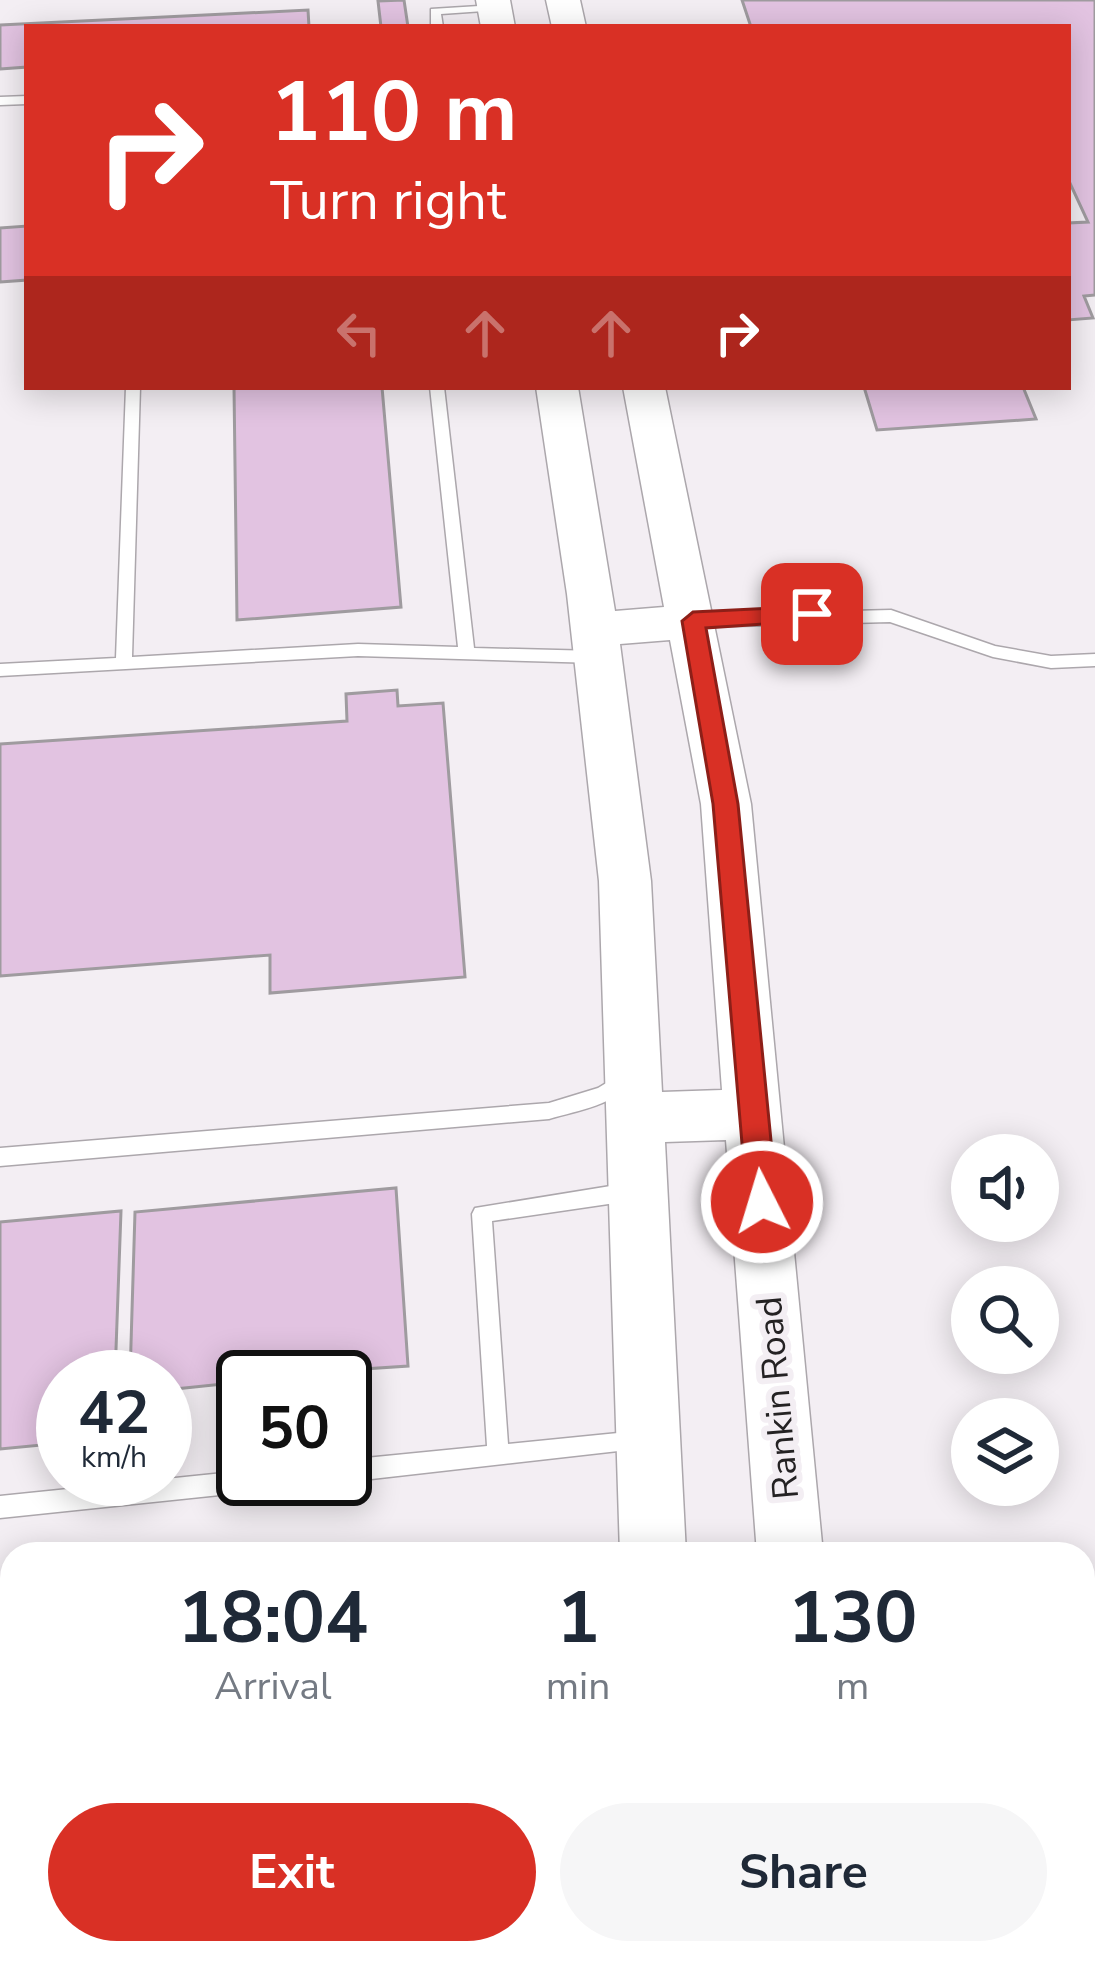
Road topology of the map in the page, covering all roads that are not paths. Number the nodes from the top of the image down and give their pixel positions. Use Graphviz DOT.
graph roads {
  1 [pos="434,6"];
  2 [pos="495,12"];
  3 [pos="133,390"];
  4 [pos="437,390"];
  5 [pos="556,390"];
  6 [pos="645,390"];
  7 [pos="693,621"];
  8 [pos="596,644"];
  9 [pos="467,654"];
  10 [pos="1095,660"];
  11 [pos="124,663"];
  12 [pos="0,670"];
  13 [pos="636,1095"];
  14 [pos="755,1114"];
  15 [pos="0,1157"];
  16 [pos="640,1190"];
  17 [pos="649,1440"];
  18 [pos="498,1455"];
  19 [pos="372,1468"];
  20 [pos="216,1484"];
  21 [pos="0,1507"];
  22 [pos="653,1542"];
  23 [pos="789,1542"];
  1 -- 2 [label="lane"];
  3 -- 11 [label="lane"];
  4 -- 9 [label="lane"];
  5 -- 8 [label="main road"];
  6 -- 7 [label="main road, Rankin Road"];
  7 -- 8 [label="main road"];
  7 -- 10 [label="lane"];
  7 -- 14 [label="main road, Rankin Road"];
  8 -- 9 [label="lane"];
  8 -- 13 [label="main road"];
  9 -- 11 [label="lane"];
  11 -- 12 [label="lane"];
  13 -- 14 [label="main road"];
  13 -- 15 [label="lane"];
  13 -- 16 [label="main road"];
  14 -- 23 [label="main road, Rankin Road"];
  16 -- 17 [label="main road"];
  16 -- 18 [label="lane"];
  17 -- 18 [label="lane"];
  17 -- 22 [label="main road"];
  18 -- 19 [label="lane"];
  20 -- 21 [label="lane"];
}
